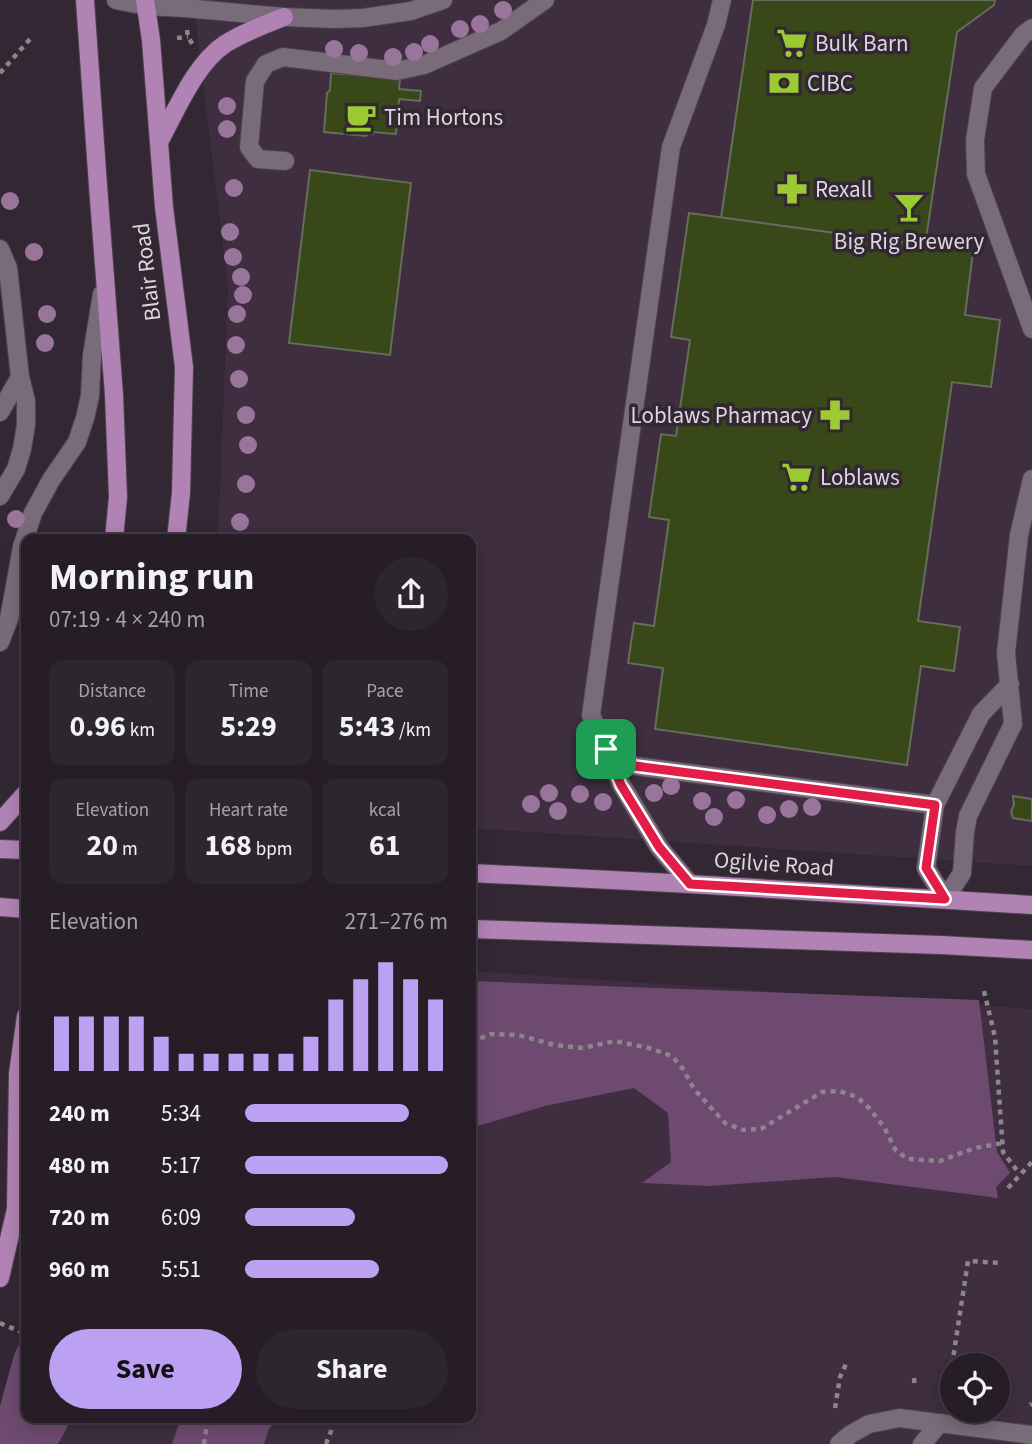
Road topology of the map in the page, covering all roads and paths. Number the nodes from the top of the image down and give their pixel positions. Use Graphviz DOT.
graph roads {
  1 [pos="85,0"];
  2 [pos="116,0"];
  3 [pos="443,0"];
  4 [pos="545,0"];
  5 [pos="722,0"];
  6 [pos="146,3"];
  7 [pos="284,18"];
  8 [pos="1032,28"];
  9 [pos="187,30"];
  10 [pos="31,38"];
  11 [pos="177,38"];
  12 [pos="0,73"];
  13 [pos="159,142"];
  14 [pos="285,161"];
  15 [pos="0,249"];
  16 [pos="106,273"];
  17 [pos="1032,329"];
  18 [pos="20,377"];
  19 [pos="0,412"];
  20 [pos="1032,479"];
  21 [pos="0,496"];
  22 [pos="26,534"];
  23 [pos="114,534"];
  24 [pos="177,534"];
  25 [pos="21,553"];
  26 [pos="0,642"];
  27 [pos="1010,684"];
  28 [pos="606,749"];
  29 [pos="21,799"];
  30 [pos="935,805"];
  31 [pos="0,822"];
  32 [pos="0,849"];
  33 [pos="21,850"];
  34 [pos="476,873"];
  35 [pos="690,884"];
  36 [pos="945,899"];
  37 [pos="1032,905"];
  38 [pos="0,907"];
  39 [pos="21,909"];
  40 [pos="476,929"];
  41 [pos="1032,950"];
  42 [pos="984,991"];
  43 [pos="476,1040"];
  44 [pos="21,1052"];
  45 [pos="1003,1143"];
  46 [pos="1032,1161"];
  47 [pos="1019,1173"];
  48 [pos="1008,1188"];
  49 [pos="21,1189"];
  50 [pos="16,1206"];
  51 [pos="1000,1263"];
  52 [pos="0,1278"];
  53 [pos="0,1323"];
  54 [pos="21,1332"];
  55 [pos="954,1353"];
  56 [pos="846,1364"];
  57 [pos="915,1378"];
  58 [pos="915,1388"];
  59 [pos="835,1408"];
  60 [pos="207,1423"];
  61 [pos="940,1423"];
  62 [pos="332,1426"];
  63 [pos="1032,1435"];
  64 [pos="204,1444"];
  65 [pos="326,1444"];
  66 [pos="839,1444"];
  67 [pos="922,1444"];
  1 -- 16 [label="main road, Blair Road"];
  2 -- 6 [label="street"];
  3 -- 7 [label="street"];
  4 -- 14 [label="street"];
  5 -- 28 [label="street"];
  6 -- 7 [label="street"];
  6 -- 13 [label="main road, Blair Road"];
  7 -- 13 [label="main road"];
  8 -- 17 [label="street"];
  9 -- 11 [label="path"];
  10 -- 12 [label="path"];
  13 -- 24 [label="main road, Blair Road"];
  15 -- 18 [label="street"];
  16 -- 22 [label="street"];
  16 -- 23 [label="main road, Blair Road"];
  18 -- 19 [label="street"];
  18 -- 21 [label="street"];
  20 -- 27 [label="street"];
  25 -- 26 [label="street"];
  27 -- 30 [label="street"];
  27 -- 36 [label="street"];
  28 -- 30 [label="street"];
  28 -- 35 [label="street"];
  29 -- 31 [label="main road"];
  30 -- 36 [label="street"];
  32 -- 33 [label="main road"];
  34 -- 35 [label="main road, Ogilvie Road"];
  35 -- 36 [label="main road, Ogilvie Road"];
  36 -- 37 [label="main road, Ogilvie Road"];
  38 -- 39 [label="main road"];
  40 -- 41 [label="main road"];
  42 -- 45 [label="path"];
  43 -- 45 [label="path"];
  44 -- 50 [label="main road"];
  45 -- 47 [label="path"];
  46 -- 47 [label="path"];
  47 -- 48 [label="path"];
  49 -- 50 [label="main road"];
  50 -- 52 [label="main road"];
  51 -- 55 [label="path"];
  53 -- 54 [label="path"];
  56 -- 59 [label="path"];
  57 -- 58 [label="path"];
  60 -- 64 [label="path"];
  61 -- 63 [label="street"];
  61 -- 66 [label="street"];
  61 -- 67 [label="street"];
  62 -- 65 [label="path"];
}
